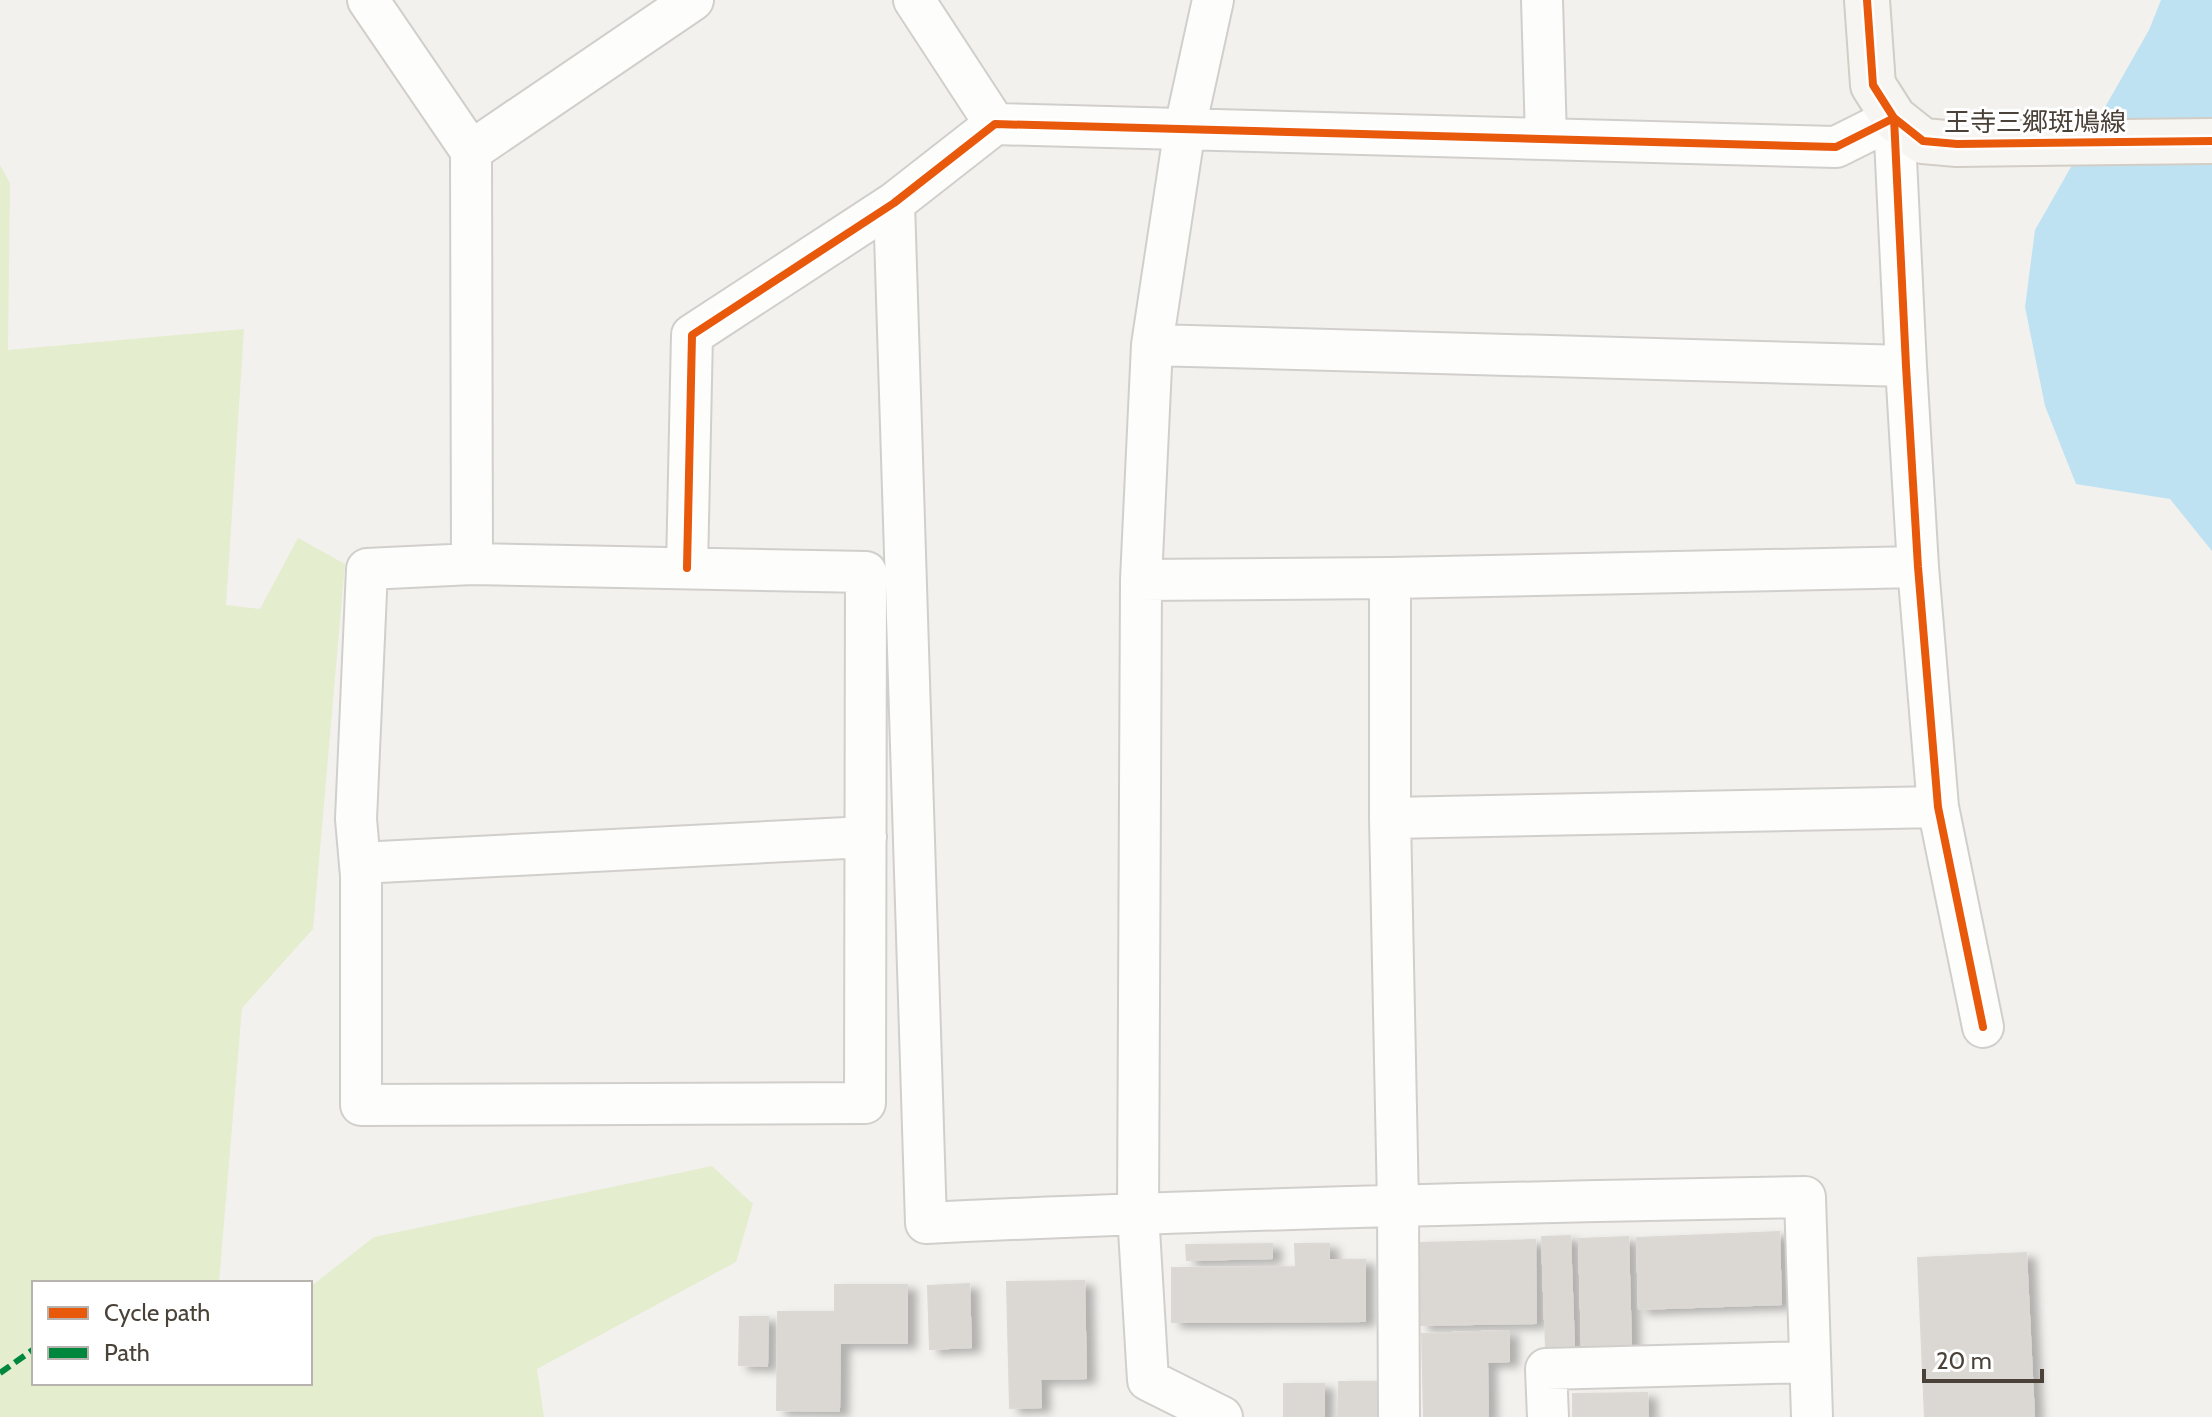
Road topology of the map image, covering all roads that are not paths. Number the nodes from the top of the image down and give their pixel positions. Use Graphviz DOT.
graph roads {
  1 [pos="368,0"];
  2 [pos="693,0"];
  3 [pos="914,0"];
  4 [pos="1213,0"];
  5 [pos="1542,0"];
  6 [pos="1867,0"];
  7 [pos="1894,118"];
  8 [pos="995,124"];
  9 [pos="1185,128"];
  10 [pos="1546,138"];
  11 [pos="2212,141"];
  12 [pos="471,151"];
  13 [pos="894,203"];
  14 [pos="1152,345"];
  15 [pos="1906,366"];
  16 [pos="472,564"];
  17 [pos="1918,567"];
  18 [pos="687,568"];
  19 [pos="1390,578"];
  20 [pos="1141,580"];
  21 [pos="1938,807"];
  22 [pos="1390,818"];
  23 [pos="866,837"];
  24 [pos="360,863"];
  25 [pos="1983,1027"];
  26 [pos="1398,1205"];
  27 [pos="1138,1213"];
  28 [pos="1810,1362"];
  29 [pos="1222,1417"];
  30 [pos="1399,1417"];
  31 [pos="1548,1417"];
  32 [pos="1812,1417"];
  1 -- 12 [label="street"];
  2 -- 12 [label="street"];
  3 -- 8 [label="street"];
  4 -- 9 [label="street"];
  5 -- 10 [label="street"];
  6 -- 7 [label="main road, 王寺三郷斑鳩線"];
  7 -- 10 [label="street"];
  7 -- 11 [label="main road, 王寺三郷斑鳩線"];
  7 -- 15 [label="street"];
  8 -- 9 [label="street"];
  8 -- 13 [label="street"];
  9 -- 10 [label="street"];
  9 -- 14 [label="street"];
  12 -- 16 [label="street"];
  13 -- 18 [label="street"];
  13 -- 27 [label="street"];
  14 -- 15 [label="street"];
  14 -- 20 [label="street"];
  15 -- 17 [label="street"];
  16 -- 18 [label="street"];
  16 -- 24 [label="street"];
  17 -- 19 [label="street"];
  17 -- 21 [label="street"];
  18 -- 23 [label="street"];
  19 -- 20 [label="street"];
  19 -- 22 [label="street"];
  20 -- 27 [label="street"];
  21 -- 22 [label="street"];
  21 -- 25 [label="street"];
  22 -- 26 [label="street"];
  23 -- 24 [label="street"];
  23 -- 24 [label="street"];
  26 -- 27 [label="street"];
  26 -- 28 [label="street"];
  26 -- 30 [label="street"];
  27 -- 29 [label="street"];
  28 -- 31 [label="street"];
  28 -- 32 [label="street"];
}
